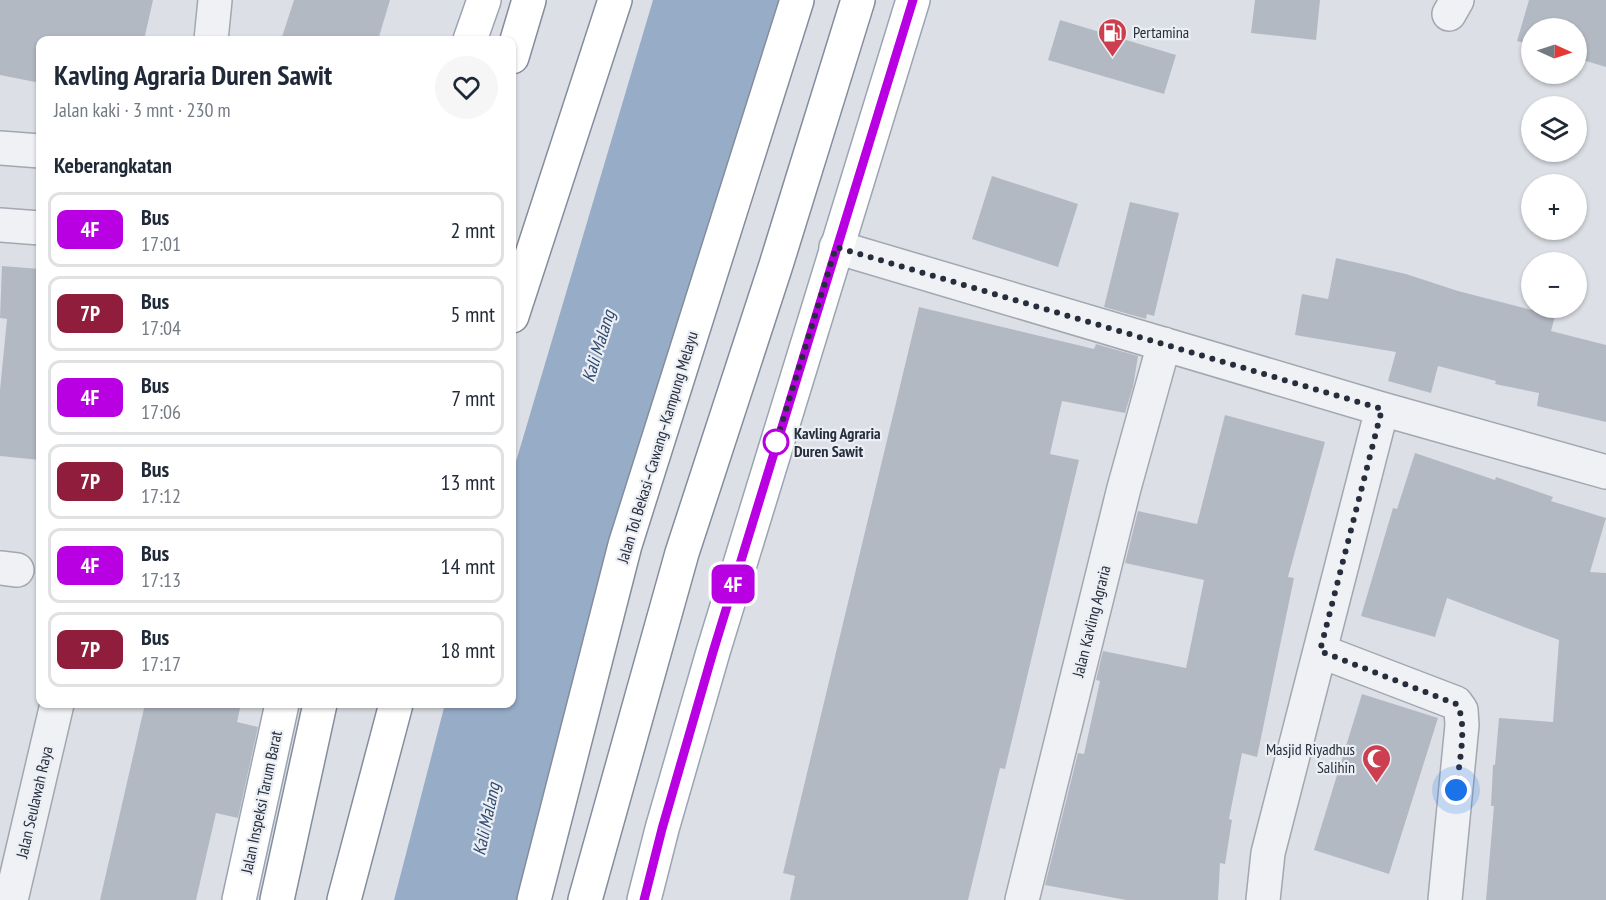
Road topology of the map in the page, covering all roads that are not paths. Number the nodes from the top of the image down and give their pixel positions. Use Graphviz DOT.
graph roads {
  1 [pos="215,0"];
  2 [pos="484,0"];
  3 [pos="529,0"];
  4 [pos="615,0"];
  5 [pos="797,0"];
  6 [pos="858,0"];
  7 [pos="913,0"];
  8 [pos="211,36"];
  9 [pos="471,36"];
  10 [pos="516,44"];
  11 [pos="0,148"];
  12 [pos="36,151"];
  13 [pos="0,225"];
  14 [pos="36,228"];
  15 [pos="836,247"];
  16 [pos="516,304"];
  17 [pos="1164,344"];
  18 [pos="1382,409"];
  19 [pos="1606,472"];
  20 [pos="1320,651"];
  21 [pos="56,708"];
  22 [pos="281,708"];
  23 [pos="319,708"];
  24 [pos="395,708"];
  25 [pos="11,900"];
  26 [pos="239,900"];
  27 [pos="277,900"];
  28 [pos="344,900"];
  29 [pos="534,900"];
  30 [pos="585,900"];
  31 [pos="644,900"];
  32 [pos="1022,900"];
  33 [pos="1263,900"];
  34 [pos="1445,900"];
  1 -- 8 [label="street"];
  2 -- 9 [label="main road"];
  3 -- 10 [label="main road"];
  4 -- 16 [label="main road"];
  5 -- 29 [label="main road, Jalan Tol Bekasi–Cawang–Kampung Melayu"];
  6 -- 30 [label="main road"];
  7 -- 15 [label="main road"];
  11 -- 12 [label="street"];
  13 -- 14 [label="street"];
  15 -- 17 [label="street"];
  15 -- 31 [label="main road"];
  17 -- 18 [label="street"];
  17 -- 32 [label="street, Jalan Kavling Agraria"];
  18 -- 19 [label="street"];
  18 -- 20 [label="street"];
  20 -- 33 [label="street"];
  20 -- 34 [label="street"];
  21 -- 25 [label="street, Jalan Seulawah Raya"];
  22 -- 26 [label="main road, Jalan Inspeksi Tarum Barat"];
  23 -- 27 [label="main road"];
  24 -- 28 [label="main road"];
}
